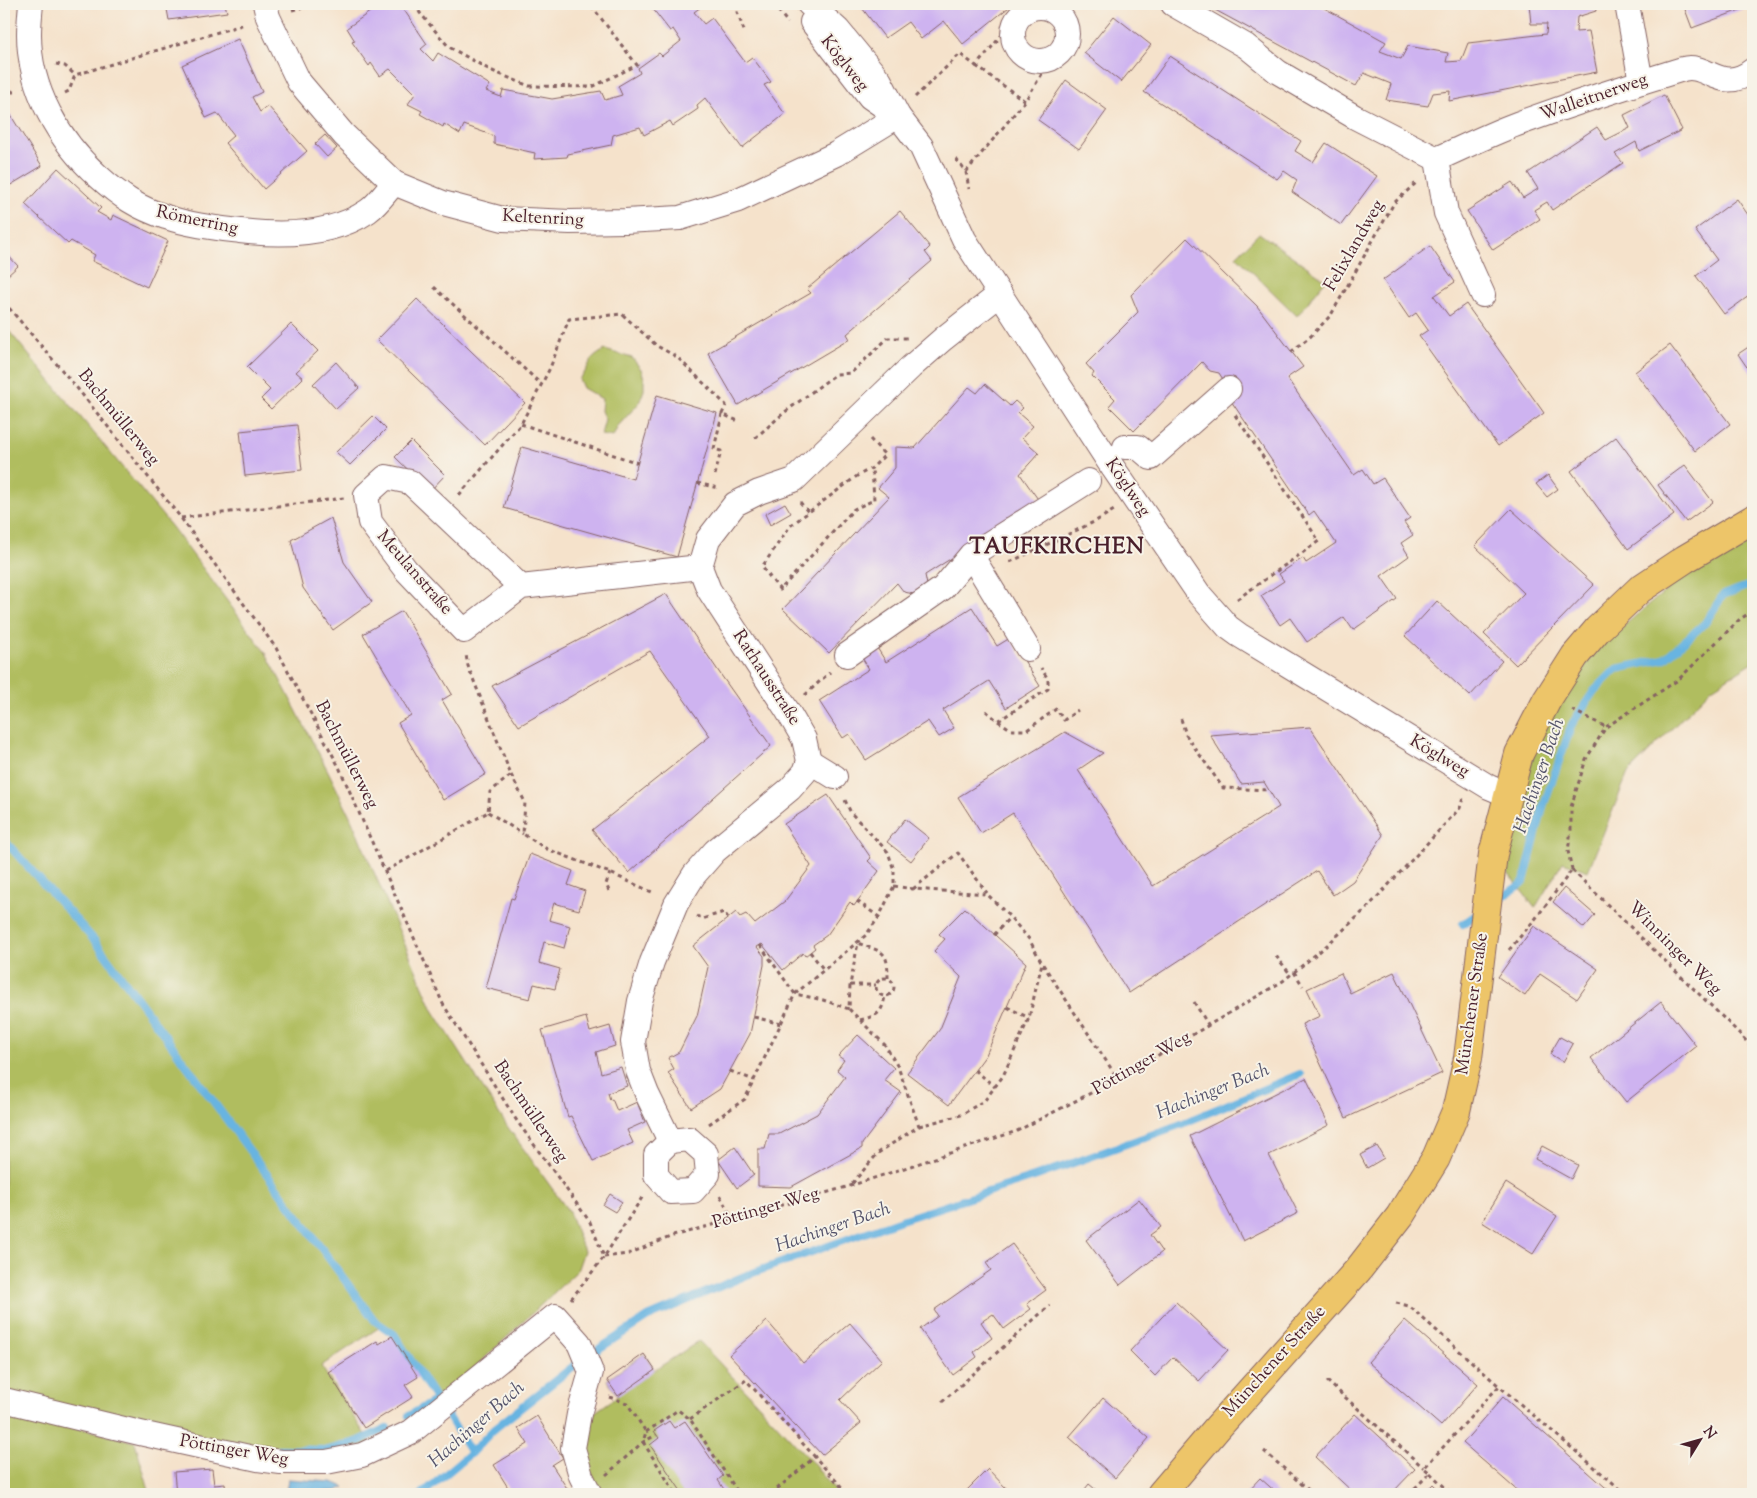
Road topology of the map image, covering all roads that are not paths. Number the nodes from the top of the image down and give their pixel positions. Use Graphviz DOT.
graph roads {
  1 [pos="31,4"];
  2 [pos="265,4"];
  3 [pos="800,4"];
  4 [pos="810,4"];
  5 [pos="1173,4"];
  6 [pos="1627,4"];
  7 [pos="1054,7"];
  8 [pos="1753,70"];
  9 [pos="1641,82"];
  10 [pos="905,108"];
  11 [pos="1437,159"];
  12 [pos="394,183"];
  13 [pos="1000,294"];
  14 [pos="1483,295"];
  15 [pos="1226,392"];
  16 [pos="1126,447"];
  17 [pos="1088,481"];
  18 [pos="1753,519"];
  19 [pos="983,566"];
  20 [pos="700,567"];
  21 [pos="521,587"];
  22 [pos="846,655"];
  23 [pos="1034,658"];
  24 [pos="809,761"];
  25 [pos="835,777"];
  26 [pos="1508,795"];
  27 [pos="679,1140"];
  28 [pos="4,1400"];
  29 [pos="588,1494"];
  30 [pos="1161,1494"];
  1 -- 12 [label="street, Römerring"];
  2 -- 12 [label="street, Keltenring"];
  3 -- 10 [label="street, Köglweg"];
  4 -- 10 [label="street, Köglweg"];
  5 -- 11 [label="street"];
  6 -- 9 [label="street"];
  7 -- 7 [label="street"];
  8 -- 9 [label="street, Walleitnerweg"];
  9 -- 11 [label="street, Walleitnerweg"];
  10 -- 12 [label="street, Keltenring"];
  10 -- 13 [label="street, Köglweg"];
  11 -- 14 [label="street"];
  13 -- 20 [label="street"];
  13 -- 26 [label="street, Köglweg"];
  15 -- 16 [label="street"];
  17 -- 19 [label="street"];
  18 -- 26 [label="main road, Münchener Straße"];
  19 -- 22 [label="street"];
  19 -- 23 [label="street"];
  20 -- 21 [label="street"];
  20 -- 24 [label="street, Rathausstraße"];
  21 -- 21 [label="street, Meulanstraße"];
  24 -- 25 [label="street"];
  24 -- 27 [label="street"];
  26 -- 30 [label="main road, Münchener Straße"];
  27 -- 27 [label="street"];
  28 -- 29 [label="street, Pöttinger Weg"];
}
